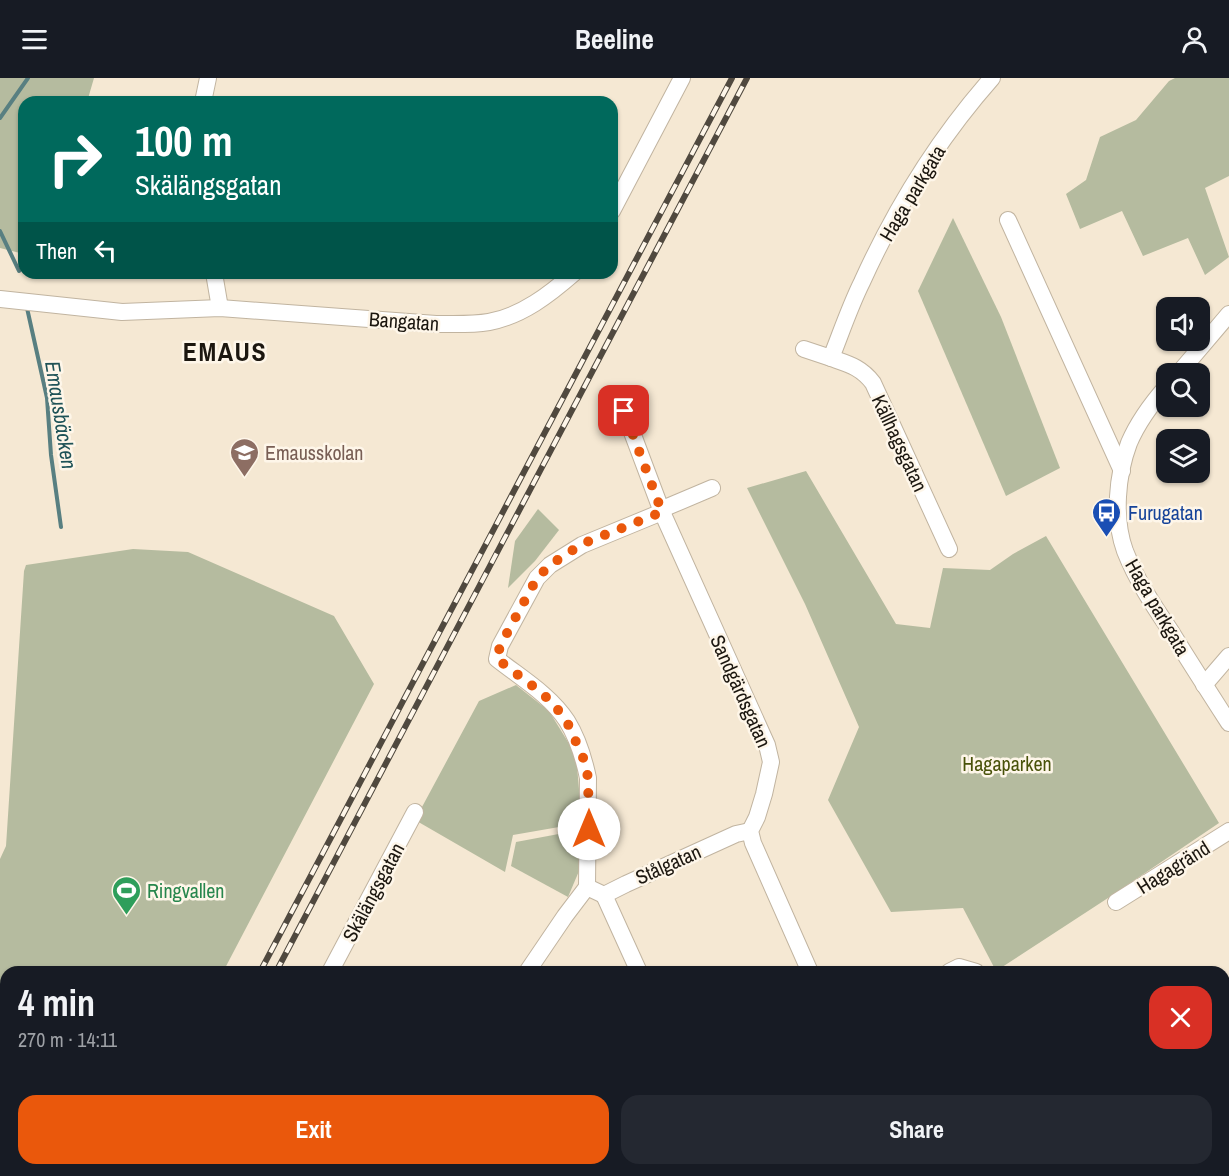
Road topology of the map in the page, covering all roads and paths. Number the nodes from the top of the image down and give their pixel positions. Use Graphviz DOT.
graph roads {
  1 [pos="208,78"];
  2 [pos="682,78"];
  3 [pos="992,78"];
  4 [pos="204,96"];
  5 [pos="618,200"];
  6 [pos="1008,219"];
  7 [pos="218,279"];
  8 [pos="567,279"];
  9 [pos="0,299"];
  10 [pos="220,308"];
  11 [pos="1229,314"];
  12 [pos="804,349"];
  13 [pos="831,358"];
  14 [pos="1187,363"];
  15 [pos="1156,400"];
  16 [pos="624,411"];
  17 [pos="1122,471"];
  18 [pos="712,488"];
  19 [pos="662,512"];
  20 [pos="949,549"];
  21 [pos="1229,656"];
  22 [pos="1204,686"];
  23 [pos="1229,723"];
  24 [pos="415,812"];
  25 [pos="750,831"];
  26 [pos="1229,831"];
  27 [pos="587,887"];
  28 [pos="604,895"];
  29 [pos="1116,902"];
  30 [pos="333,966"];
  31 [pos="531,966"];
  32 [pos="636,966"];
  33 [pos="807,966"];
  1 -- 4 [label="street"];
  2 -- 5 [label="street"];
  3 -- 13 [label="street, Haga parkgata"];
  6 -- 17 [label="street"];
  7 -- 10 [label="street"];
  8 -- 10 [label="street, Bangatan"];
  9 -- 10 [label="street, Bangatan"];
  11 -- 14 [label="street"];
  12 -- 13 [label="street"];
  13 -- 20 [label="street, Källhagsgatan"];
  15 -- 17 [label="street, Haga parkgata"];
  16 -- 19 [label="street, Sandgärdsgatan"];
  17 -- 22 [label="street, Haga parkgata"];
  18 -- 19 [label="street"];
  19 -- 25 [label="street, Sandgärdsgatan"];
  19 -- 27 [label="street"];
  21 -- 22 [label="street"];
  22 -- 23 [label="street, Haga parkgata"];
  24 -- 30 [label="street, Skälängsgatan"];
  25 -- 28 [label="street, Stålgatan"];
  25 -- 33 [label="street"];
  26 -- 29 [label="street, Hagagränd"];
  27 -- 28 [label="street"];
  27 -- 31 [label="street"];
  28 -- 32 [label="street"];
}
